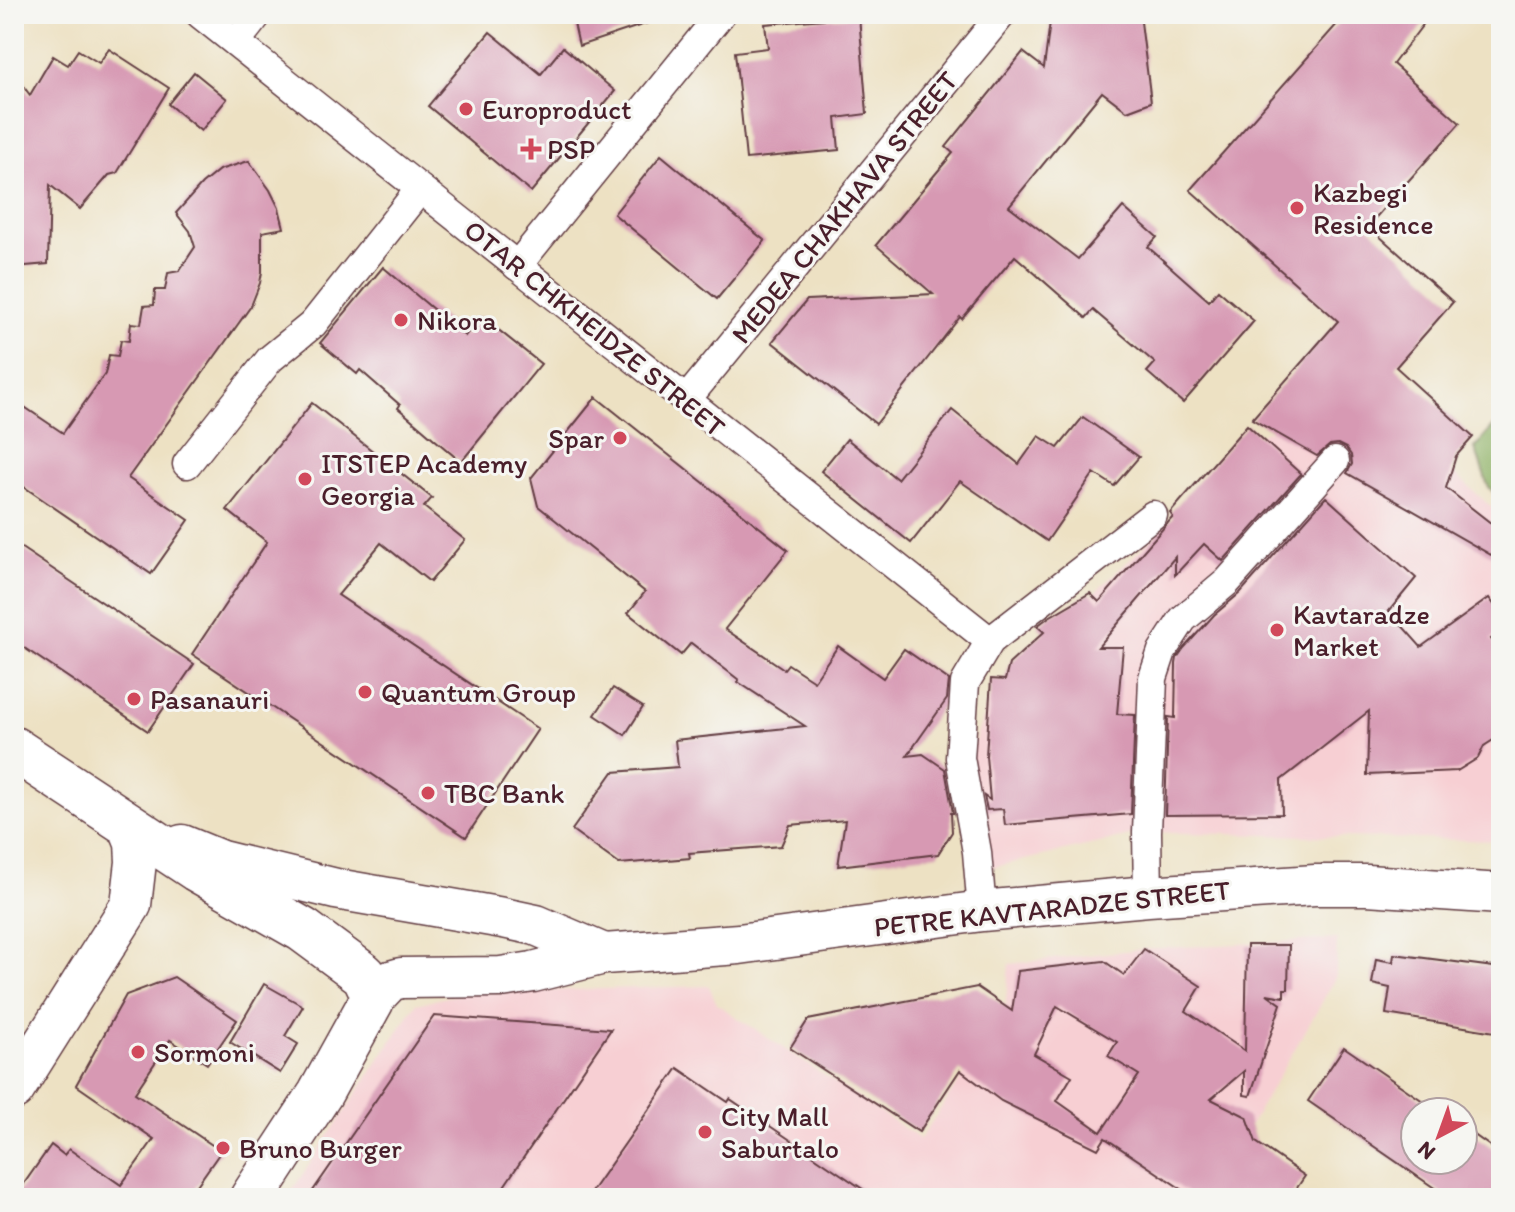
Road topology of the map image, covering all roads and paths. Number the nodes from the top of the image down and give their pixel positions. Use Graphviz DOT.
graph roads {
  1 [pos="200,14"];
  2 [pos="258,14"];
  3 [pos="721,14"];
  4 [pos="1002,14"];
  5 [pos="236,42"];
  6 [pos="420,189"];
  7 [pos="517,266"];
  8 [pos="686,400"];
  9 [pos="1335,461"];
  10 [pos="187,464"];
  11 [pos="1153,515"];
  12 [pos="990,641"];
  13 [pos="14,749"];
  14 [pos="127,822"];
  15 [pos="1501,894"];
  16 [pos="1148,896"];
  17 [pos="982,911"];
  18 [pos="604,954"];
  19 [pos="372,1000"];
  20 [pos="14,1090"];
  21 [pos="252,1198"];
  1 -- 5 [label="street, OTAR CHKHEIDZE STREET"];
  2 -- 5 [label="street"];
  3 -- 7 [label="street"];
  4 -- 8 [label="street, MEDEA CHAKHAVA STREET"];
  5 -- 6 [label="street, OTAR CHKHEIDZE STREET"];
  6 -- 7 [label="street, OTAR CHKHEIDZE STREET"];
  6 -- 10 [label="street"];
  7 -- 8 [label="street, OTAR CHKHEIDZE STREET"];
  8 -- 12 [label="street, OTAR CHKHEIDZE STREET"];
  9 -- 16 [label="street"];
  11 -- 12 [label="street"];
  12 -- 17 [label="street"];
  13 -- 14 [label="main road"];
  14 -- 18 [label="main road, PETRE KAVTARADZE STREET"];
  14 -- 19 [label="main road"];
  14 -- 20 [label="main road"];
  15 -- 16 [label="main road, PETRE KAVTARADZE STREET"];
  16 -- 17 [label="main road, PETRE KAVTARADZE STREET"];
  17 -- 18 [label="main road, PETRE KAVTARADZE STREET"];
  18 -- 19 [label="main road, PETRE KAVTARADZE STREET"];
  19 -- 21 [label="main road, PETRE KAVTARADZE STREET"];
}
